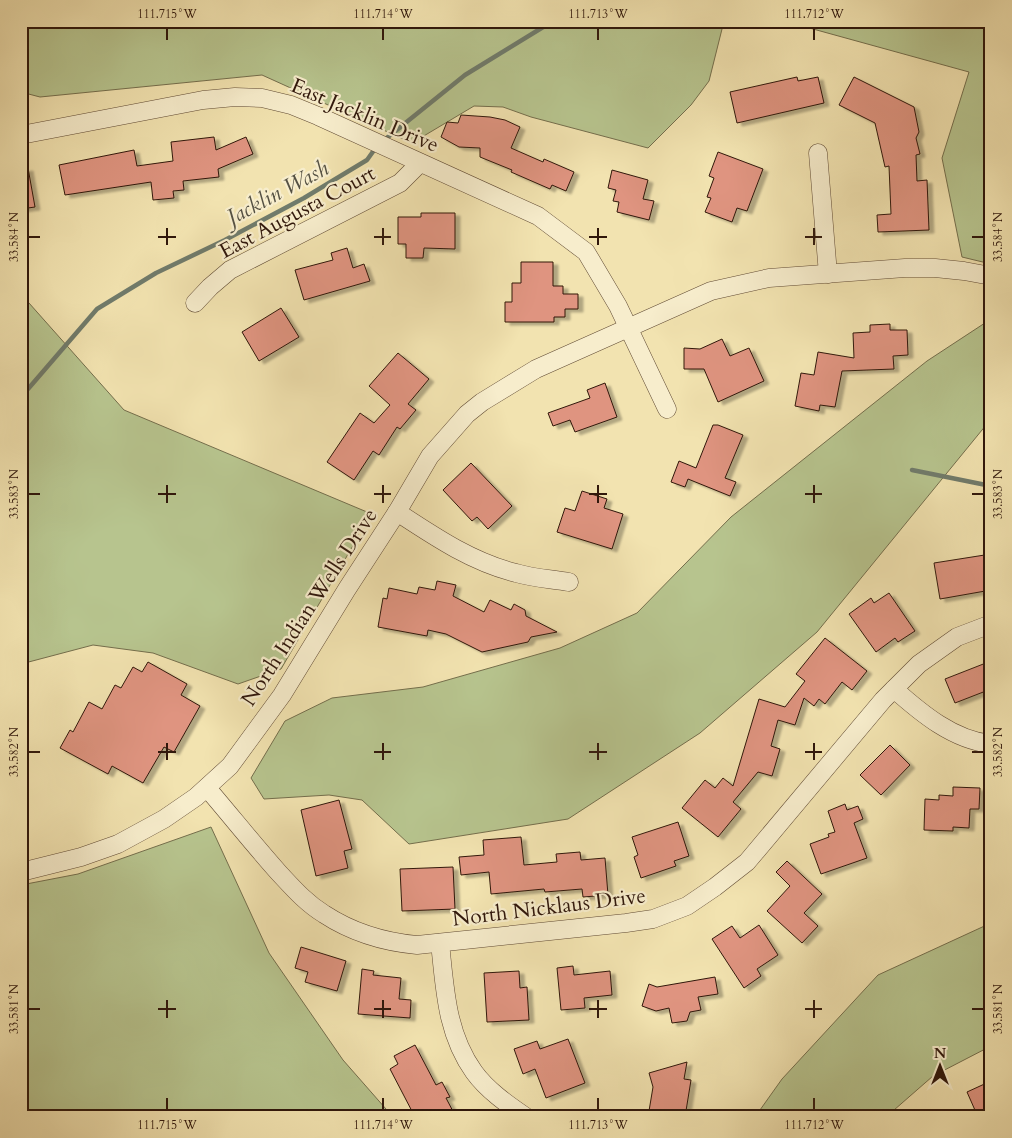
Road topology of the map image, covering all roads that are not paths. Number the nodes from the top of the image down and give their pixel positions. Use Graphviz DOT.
graph roads {
  1 [pos="21,135"];
  2 [pos="818,152"];
  3 [pos="420,163"];
  4 [pos="828,274"];
  5 [pos="991,276"];
  6 [pos="195,303"];
  7 [pos="629,329"];
  8 [pos="667,409"];
  9 [pos="397,512"];
  10 [pos="569,582"];
  11 [pos="991,624"];
  12 [pos="894,689"];
  13 [pos="991,744"];
  14 [pos="207,788"];
  15 [pos="21,872"];
  16 [pos="440,943"];
  17 [pos="526,1117"];
  1 -- 3 [label="street, East Jacklin Drive"];
  2 -- 4 [label="street"];
  3 -- 6 [label="street, East Augusta Court"];
  3 -- 7 [label="street, East Jacklin Drive"];
  4 -- 5 [label="street, North Indian Wells Drive"];
  4 -- 7 [label="street, North Indian Wells Drive"];
  7 -- 8 [label="street, East Jacklin Drive"];
  7 -- 9 [label="street, North Indian Wells Drive"];
  9 -- 10 [label="street"];
  9 -- 14 [label="street, North Indian Wells Drive"];
  11 -- 12 [label="street, North Nicklaus Drive"];
  12 -- 13 [label="street"];
  12 -- 16 [label="street, North Nicklaus Drive"];
  14 -- 15 [label="street, North Indian Wells Drive"];
  14 -- 16 [label="street, North Nicklaus Drive"];
  16 -- 17 [label="street"];
}
